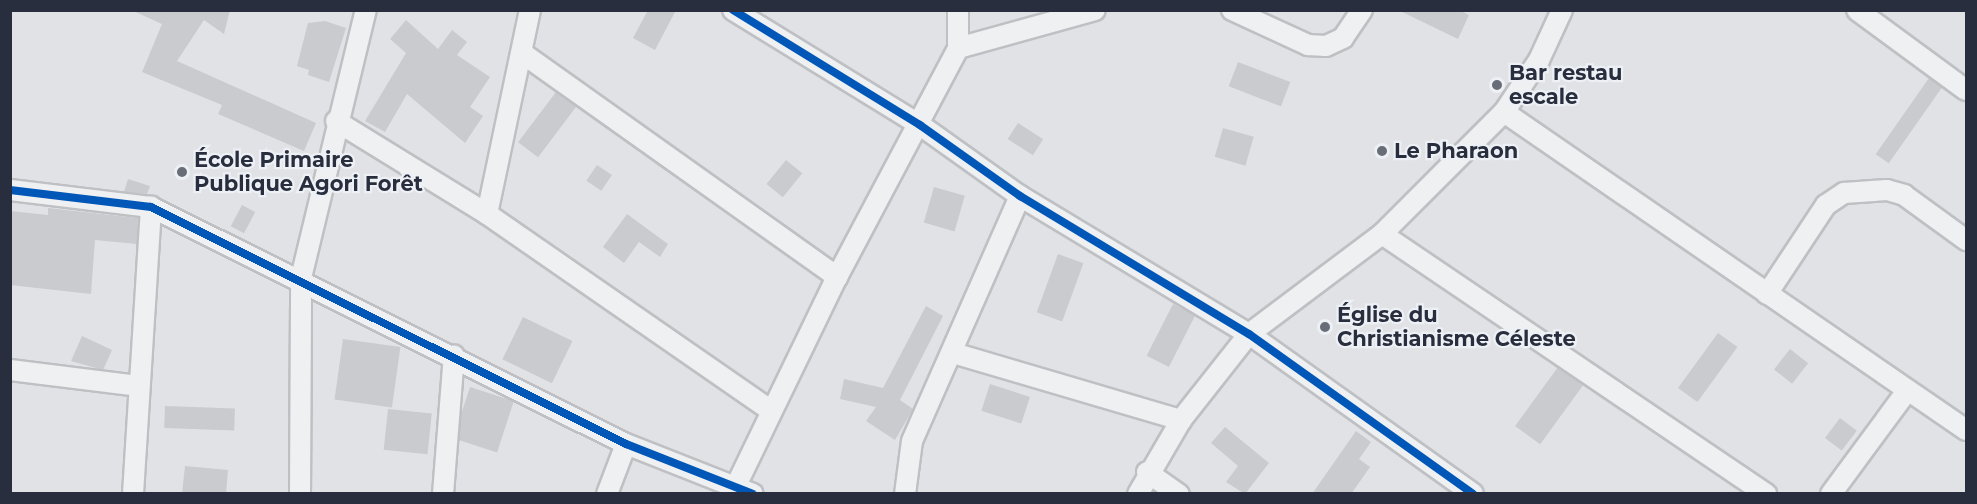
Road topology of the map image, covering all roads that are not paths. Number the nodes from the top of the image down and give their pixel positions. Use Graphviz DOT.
graph roads {
  1 [pos="366,10"];
  2 [pos="530,10"];
  3 [pos="733,10"];
  4 [pos="958,10"];
  5 [pos="1095,10"];
  6 [pos="1232,10"];
  7 [pos="1362,10"];
  8 [pos="1562,10"];
  9 [pos="1857,10"];
  10 [pos="958,48"];
  11 [pos="522,53"];
  12 [pos="1966,90"];
  13 [pos="1504,112"];
  14 [pos="336,121"];
  15 [pos="920,125"];
  16 [pos="10,189"];
  17 [pos="1020,196"];
  18 [pos="151,207"];
  19 [pos="487,213"];
  20 [pos="1382,234"];
  21 [pos="1966,240"];
  22 [pos="837,277"];
  23 [pos="301,278"];
  24 [pos="1767,294"];
  25 [pos="1249,334"];
  26 [pos="953,353"];
  27 [pos="454,355"];
  28 [pos="10,370"];
  29 [pos="138,386"];
  30 [pos="1906,391"];
  31 [pos="770,410"];
  32 [pos="1181,420"];
  33 [pos="1966,430"];
  34 [pos="626,444"];
  35 [pos="1147,472"];
  36 [pos="732,490"];
  37 [pos="133,494"];
  38 [pos="300,494"];
  39 [pos="443,494"];
  40 [pos="607,494"];
  41 [pos="753,494"];
  42 [pos="905,494"];
  43 [pos="1138,494"];
  44 [pos="1179,494"];
  45 [pos="1473,494"];
  46 [pos="1766,494"];
  47 [pos="1831,494"];
  1 -- 14 [label="street"];
  2 -- 11 [label="street"];
  3 -- 15 [label="street"];
  4 -- 10 [label="street"];
  5 -- 10 [label="street"];
  6 -- 7 [label="street"];
  8 -- 13 [label="street"];
  9 -- 12 [label="street"];
  10 -- 15 [label="street"];
  11 -- 19 [label="street"];
  11 -- 22 [label="street"];
  13 -- 20 [label="street"];
  13 -- 24 [label="street"];
  14 -- 19 [label="street"];
  14 -- 23 [label="street"];
  15 -- 17 [label="street"];
  15 -- 22 [label="street"];
  16 -- 18 [label="street"];
  17 -- 25 [label="street"];
  17 -- 26 [label="street"];
  18 -- 23 [label="street"];
  18 -- 29 [label="street"];
  19 -- 31 [label="street"];
  20 -- 25 [label="street"];
  20 -- 46 [label="street"];
  21 -- 24 [label="street"];
  22 -- 31 [label="street"];
  23 -- 27 [label="street"];
  23 -- 38 [label="street"];
  24 -- 30 [label="street"];
  25 -- 32 [label="street"];
  25 -- 45 [label="street"];
  26 -- 32 [label="street"];
  26 -- 42 [label="street"];
  27 -- 34 [label="street"];
  27 -- 39 [label="street"];
  28 -- 29 [label="street"];
  29 -- 37 [label="street"];
  30 -- 33 [label="street"];
  30 -- 47 [label="street"];
  31 -- 36 [label="street"];
  32 -- 35 [label="street"];
  34 -- 36 [label="street"];
  34 -- 40 [label="street"];
  35 -- 43 [label="street"];
  35 -- 44 [label="street"];
  36 -- 41 [label="street"];
}
